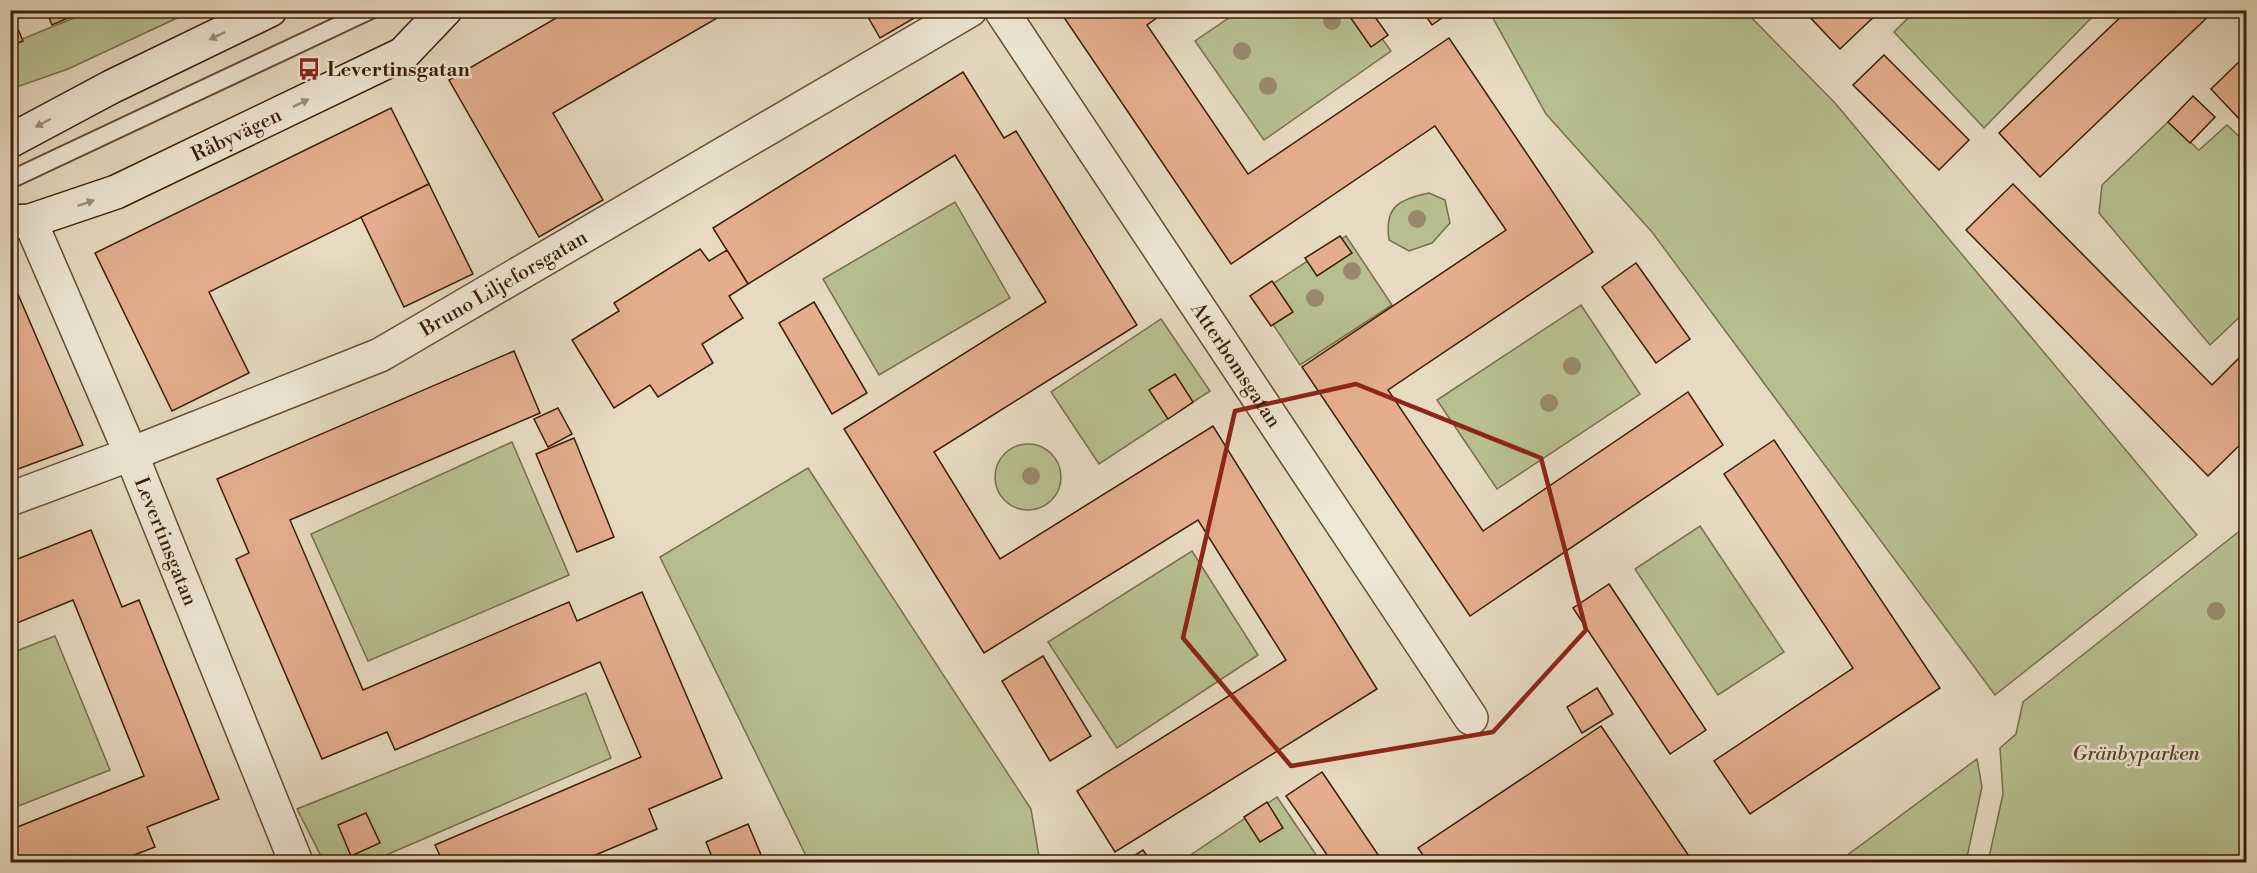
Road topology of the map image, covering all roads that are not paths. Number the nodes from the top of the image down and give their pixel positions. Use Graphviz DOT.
graph roads {
  1 [pos="270,10"];
  2 [pos="371,10"];
  3 [pos="445,10"];
  4 [pos="970,10"];
  5 [pos="1001,10"];
  6 [pos="10,141"];
  7 [pos="10,180"];
  8 [pos="20,222"];
  9 [pos="130,454"];
  10 [pos="10,499"];
  11 [pos="1472,718"];
  12 [pos="296,862"];
  1 -- 6 [label="street, one-way"];
  2 -- 7 [label="lane"];
  8 -- 3 [label="street, Råbyvägen, one-way"];
  4 -- 9 [label="street, Bruno Liljeforsgatan"];
  5 -- 11 [label="street, Atterbomsgatan"];
  8 -- 9 [label="street, Levertinsgatan"];
  9 -- 10 [label="street, Bruno Liljeforsgatan"];
  9 -- 12 [label="street, Levertinsgatan"];
}
